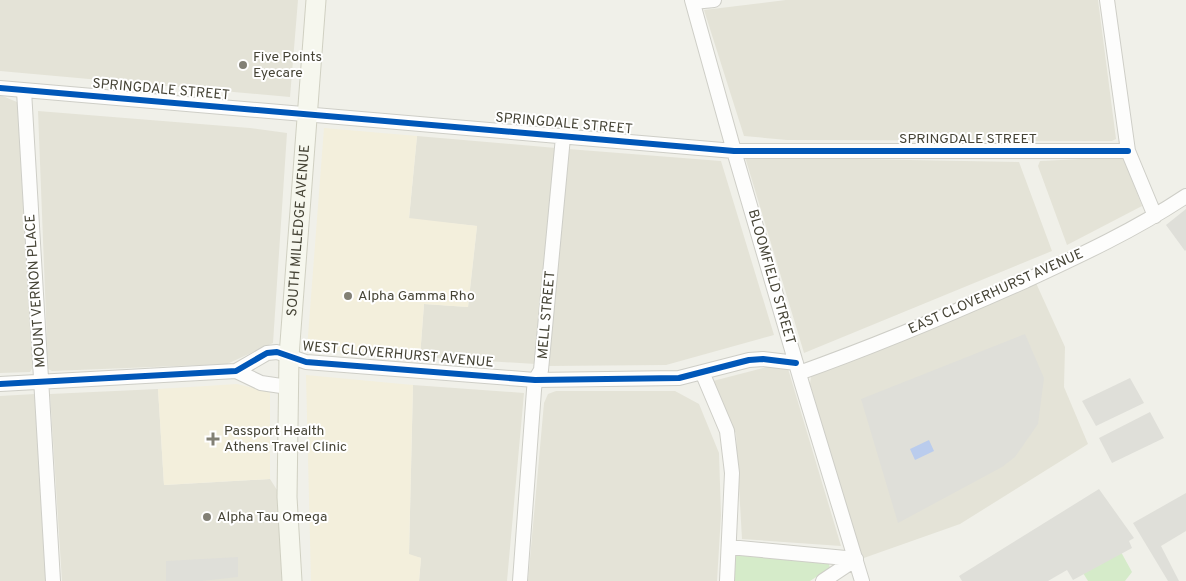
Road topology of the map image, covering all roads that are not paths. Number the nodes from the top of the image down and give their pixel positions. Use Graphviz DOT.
graph roads {
  1 [pos="316,0"];
  2 [pos="714,0"];
  3 [pos="1107,0"];
  4 [pos="692,1"];
  5 [pos="0,88"];
  6 [pos="24,91"];
  7 [pos="307,114"];
  8 [pos="563,137"];
  9 [pos="734,151"];
  10 [pos="1128,151"];
  11 [pos="1186,196"];
  12 [pos="1155,216"];
  13 [pos="289,356"];
  14 [pos="798,368"];
  15 [pos="236,371"];
  16 [pos="702,372"];
  17 [pos="535,380"];
  18 [pos="42,382"];
  19 [pos="0,384"];
  20 [pos="288,387"];
  21 [pos="729,547"];
  22 [pos="856,559"];
  23 [pos="53,581"];
  24 [pos="292,581"];
  25 [pos="520,581"];
  26 [pos="727,581"];
  27 [pos="822,581"];
  28 [pos="862,581"];
  1 -- 7 [label="main road, SOUTH MILLEDGE AVENUE"];
  2 -- 4 [label="street"];
  3 -- 10 [label="street"];
  4 -- 9 [label="street, BLOOMFIELD STREET"];
  5 -- 6 [label="street, SPRINGDALE STREET"];
  6 -- 7 [label="street, SPRINGDALE STREET"];
  6 -- 18 [label="street, MOUNT VERNON PLACE"];
  7 -- 8 [label="street, SPRINGDALE STREET"];
  7 -- 13 [label="main road, SOUTH MILLEDGE AVENUE"];
  8 -- 9 [label="street, SPRINGDALE STREET"];
  8 -- 17 [label="street, MELL STREET"];
  9 -- 10 [label="street, SPRINGDALE STREET"];
  9 -- 14 [label="street, BLOOMFIELD STREET"];
  10 -- 12 [label="street"];
  11 -- 12 [label="street, EAST CLOVERHURST AVENUE"];
  12 -- 14 [label="street, EAST CLOVERHURST AVENUE"];
  13 -- 15 [label="street, WEST CLOVERHURST AVENUE"];
  13 -- 17 [label="street, WEST CLOVERHURST AVENUE"];
  13 -- 20 [label="main road, SOUTH MILLEDGE AVENUE"];
  14 -- 16 [label="street, WEST CLOVERHURST AVENUE"];
  14 -- 22 [label="street, BLOOMFIELD STREET"];
  15 -- 18 [label="street, WEST CLOVERHURST AVENUE"];
  15 -- 20 [label="street, WEST CLOVERHURST AVENUE"];
  16 -- 17 [label="street, WEST CLOVERHURST AVENUE"];
  16 -- 21 [label="street"];
  17 -- 25 [label="street, MELL STREET"];
  18 -- 19 [label="street, WEST CLOVERHURST AVENUE"];
  18 -- 23 [label="street, MOUNT VERNON PLACE"];
  20 -- 24 [label="main road, SOUTH MILLEDGE AVENUE"];
  21 -- 22 [label="street"];
  21 -- 26 [label="street"];
  22 -- 27 [label="street"];
  22 -- 28 [label="street, BLOOMFIELD STREET"];
}
